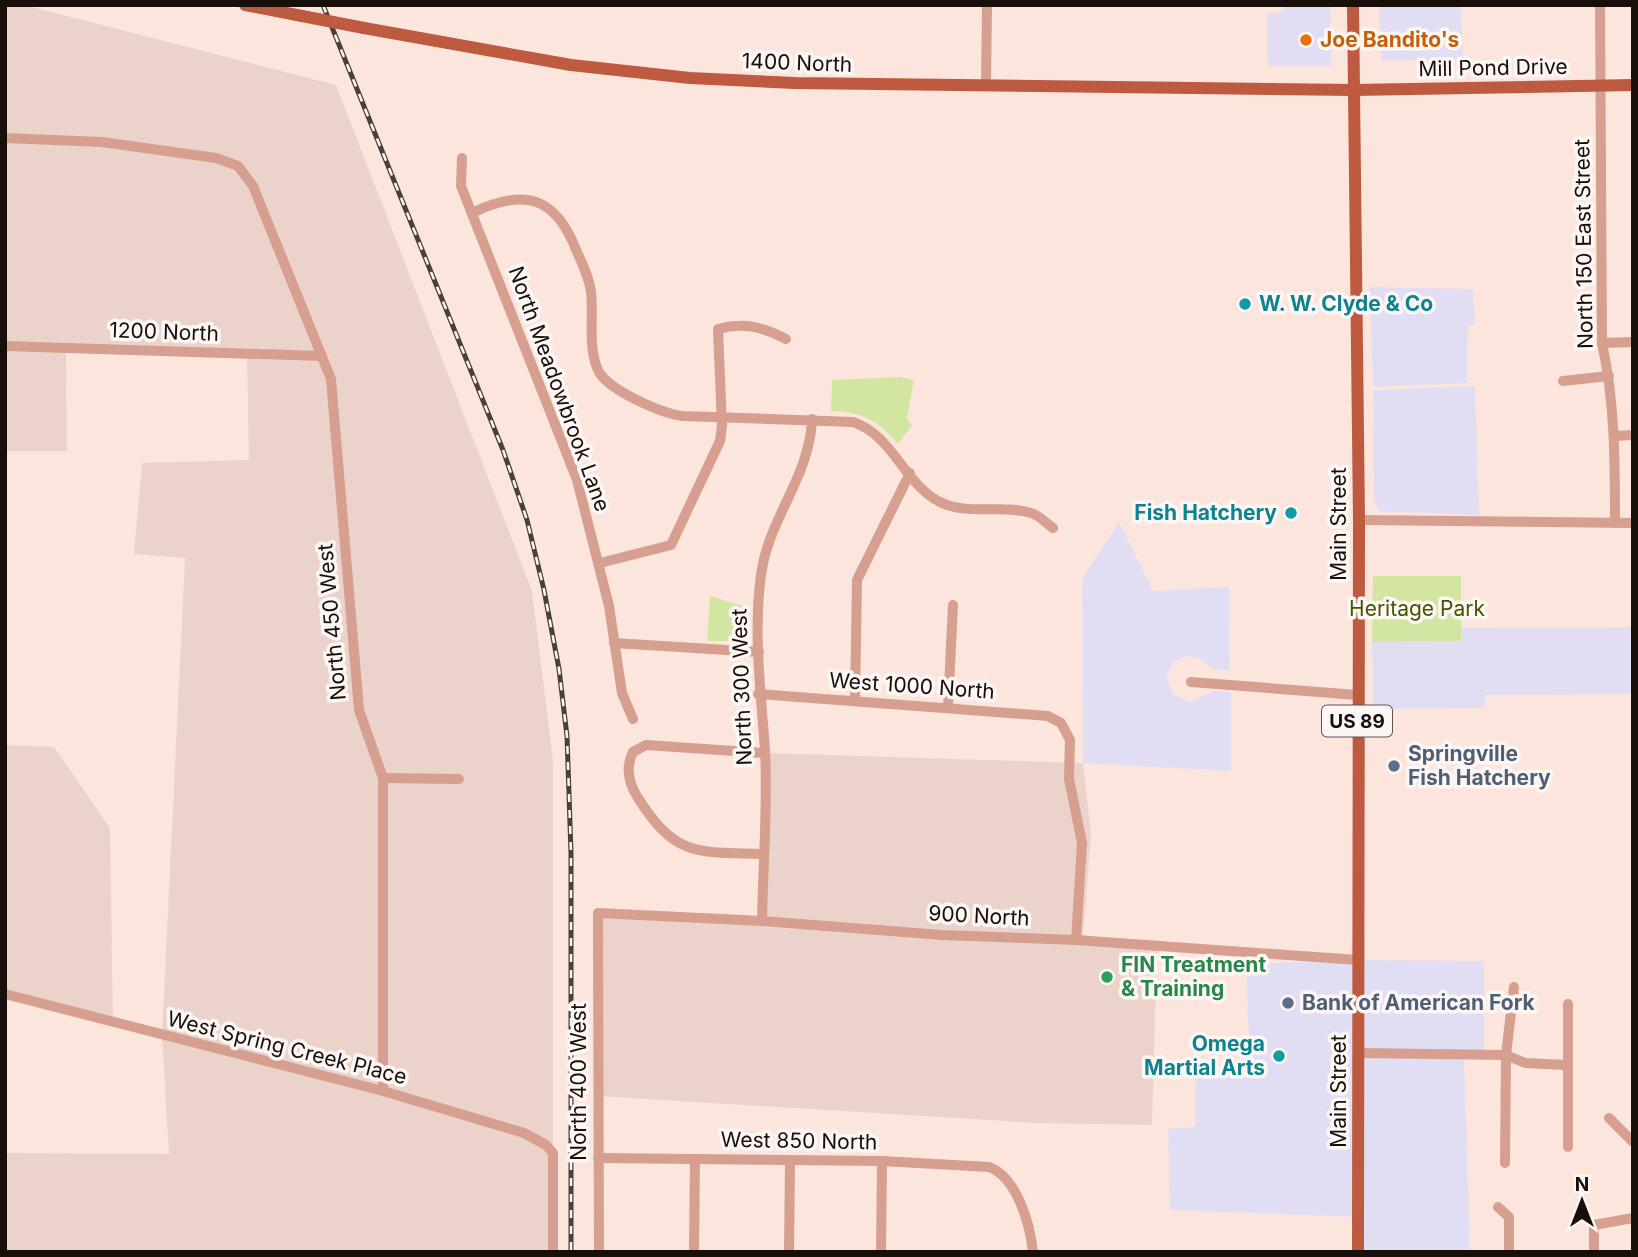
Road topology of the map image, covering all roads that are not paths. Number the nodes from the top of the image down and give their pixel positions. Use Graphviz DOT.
graph roads {
  1 [pos="245,5"];
  2 [pos="987,5"];
  3 [pos="1353,5"];
  4 [pos="1600,5"];
  5 [pos="986,84"];
  6 [pos="1601,85"];
  7 [pos="1633,85"];
  8 [pos="1354,90"];
  9 [pos="5,138"];
  10 [pos="462,158"];
  11 [pos="472,213"];
  12 [pos="786,339"];
  13 [pos="1633,342"];
  14 [pos="1602,343"];
  15 [pos="5,346"];
  16 [pos="322,356"];
  17 [pos="1609,376"];
  18 [pos="1563,381"];
  19 [pos="722,415"];
  20 [pos="812,419"];
  21 [pos="1633,435"];
  22 [pos="1615,436"];
  23 [pos="910,473"];
  24 [pos="1359,520"];
  25 [pos="1615,523"];
  26 [pos="1633,523"];
  27 [pos="1053,528"];
  28 [pos="600,563"];
  29 [pos="953,605"];
  30 [pos="614,643"];
  31 [pos="759,652"];
  32 [pos="1191,682"];
  33 [pos="758,694"];
  34 [pos="1357,695"];
  35 [pos="855,701"];
  36 [pos="948,707"];
  37 [pos="633,719"];
  38 [pos="765,753"];
  39 [pos="383,778"];
  40 [pos="459,779"];
  41 [pos="763,854"];
  42 [pos="598,913"];
  43 [pos="762,921"];
  44 [pos="1076,940"];
  45 [pos="1358,960"];
  46 [pos="1514,987"];
  47 [pos="5,994"];
  48 [pos="1568,1004"];
  49 [pos="1359,1053"];
  50 [pos="1506,1055"];
  51 [pos="1566,1065"];
  52 [pos="383,1091"];
  53 [pos="1609,1118"];
  54 [pos="1633,1142"];
  55 [pos="1568,1147"];
  56 [pos="598,1158"];
  57 [pos="695,1159"];
  58 [pos="790,1161"];
  59 [pos="882,1161"];
  60 [pos="1505,1163"];
  61 [pos="1498,1207"];
  62 [pos="1633,1218"];
  63 [pos="553,1252"];
  64 [pos="599,1252"];
  65 [pos="694,1252"];
  66 [pos="789,1252"];
  67 [pos="880,1252"];
  68 [pos="1033,1252"];
  69 [pos="1358,1252"];
  70 [pos="1509,1252"];
  71 [pos="1594,1252"];
  1 -- 5 [label="main road, 1400 North, bridge"];
  2 -- 5 [label="street"];
  3 -- 8 [label="main road, US 89"];
  4 -- 6 [label="street, North 150 East Street"];
  5 -- 8 [label="main road, 1400 North"];
  6 -- 7 [label="main road, Mill Pond Drive"];
  6 -- 8 [label="main road, Mill Pond Drive"];
  6 -- 14 [label="street, North 150 East Street"];
  8 -- 24 [label="main road, Main Street / US 89"];
  9 -- 16 [label="street, North 450 West"];
  10 -- 11 [label="street, North Meadowbrook Lane"];
  11 -- 19 [label="street"];
  11 -- 28 [label="street, North Meadowbrook Lane"];
  12 -- 19 [label="street"];
  13 -- 14 [label="street"];
  14 -- 17 [label="street, North 150 East Street"];
  15 -- 16 [label="street, 1200 North"];
  16 -- 39 [label="street, North 450 West"];
  17 -- 18 [label="street"];
  17 -- 22 [label="street, North 150 East Street"];
  19 -- 20 [label="street"];
  19 -- 28 [label="street"];
  20 -- 23 [label="street"];
  20 -- 31 [label="street, North 300 West"];
  21 -- 22 [label="street"];
  22 -- 25 [label="street, North 150 East Street"];
  23 -- 27 [label="street"];
  23 -- 35 [label="street"];
  24 -- 25 [label="street"];
  24 -- 34 [label="main road, Main Street / US 89"];
  25 -- 26 [label="street"];
  28 -- 30 [label="street, North Meadowbrook Lane"];
  29 -- 36 [label="street"];
  30 -- 31 [label="street"];
  30 -- 37 [label="street, North Meadowbrook Lane"];
  31 -- 33 [label="street, North 300 West"];
  32 -- 34 [label="street"];
  33 -- 35 [label="street, West 1000 North"];
  33 -- 38 [label="street, North 300 West"];
  34 -- 45 [label="main road, Main Street / US 89"];
  35 -- 36 [label="street, West 1000 North"];
  36 -- 44 [label="street, West 1000 North"];
  38 -- 41 [label="street, North 300 West"];
  38 -- 41 [label="street"];
  39 -- 40 [label="street"];
  39 -- 52 [label="street, North 450 West"];
  41 -- 43 [label="street, North 300 West"];
  42 -- 43 [label="street, 900 North"];
  42 -- 56 [label="street, North 400 West"];
  43 -- 44 [label="street, 900 North"];
  44 -- 45 [label="street, 900 North"];
  45 -- 49 [label="main road, Main Street / US 89"];
  46 -- 50 [label="street"];
  47 -- 52 [label="street, West Spring Creek Place"];
  48 -- 51 [label="street"];
  49 -- 50 [label="street"];
  49 -- 69 [label="main road, Main Street / US 89"];
  50 -- 51 [label="street"];
  50 -- 60 [label="street"];
  51 -- 55 [label="street"];
  52 -- 63 [label="street, West Spring Creek Place"];
  53 -- 54 [label="street"];
  56 -- 57 [label="street, West 850 North"];
  56 -- 64 [label="street, North 400 West"];
  57 -- 58 [label="street, West 850 North"];
  57 -- 65 [label="street"];
  58 -- 59 [label="street, West 850 North"];
  58 -- 66 [label="street"];
  59 -- 67 [label="street"];
  59 -- 68 [label="street, West 850 North"];
  61 -- 70 [label="street"];
  62 -- 71 [label="street"];
}
